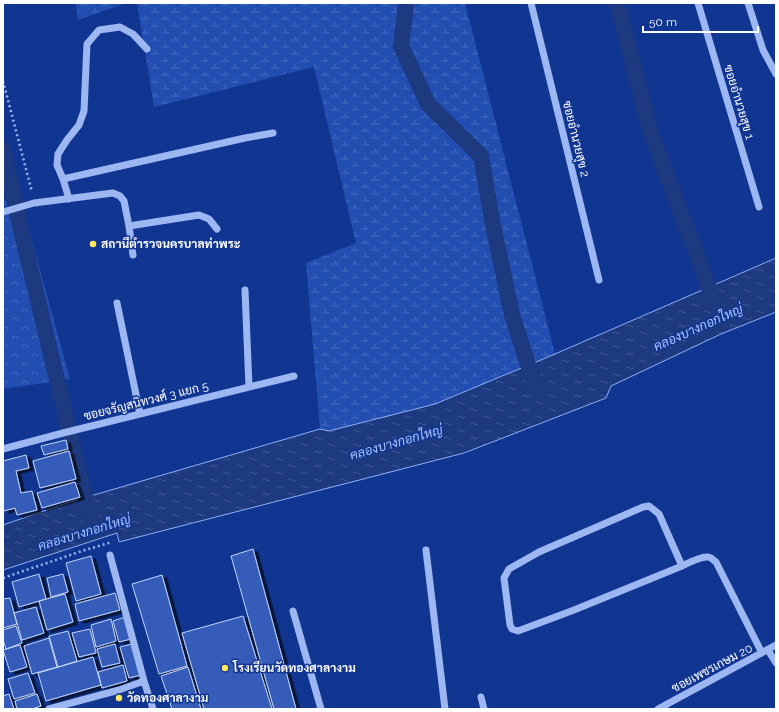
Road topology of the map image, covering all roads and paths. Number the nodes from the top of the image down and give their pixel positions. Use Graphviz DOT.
graph roads {
  1 [pos="531,3"];
  2 [pos="698,3"];
  3 [pos="748,3"];
  4 [pos="147,50"];
  5 [pos="776,74"];
  6 [pos="3,81"];
  7 [pos="273,133"];
  8 [pos="63,179"];
  9 [pos="69,199"];
  10 [pos="34,202"];
  11 [pos="759,207"];
  12 [pos="3,212"];
  13 [pos="129,226"];
  14 [pos="217,229"];
  15 [pos="133,255"];
  16 [pos="599,280"];
  17 [pos="245,290"];
  18 [pos="117,303"];
  19 [pos="294,376"];
  20 [pos="249,387"];
  21 [pos="140,414"];
  22 [pos="3,449"];
  23 [pos="112,542"];
  24 [pos="426,550"];
  25 [pos="110,555"];
  26 [pos="682,566"];
  27 [pos="3,578"];
  28 [pos="293,611"];
  29 [pos="776,645"];
  30 [pos="765,651"];
  31 [pos="776,664"];
  32 [pos="144,681"];
  33 [pos="481,697"];
  34 [pos="49,709"];
  35 [pos="153,709"];
  36 [pos="321,709"];
  37 [pos="445,709"];
  38 [pos="484,709"];
  39 [pos="660,709"];
  1 -- 16 [label="street, ซอยอำนวยสุข 2"];
  2 -- 11 [label="street, ซอยอำนวยสุข 1"];
  3 -- 5 [label="street"];
  4 -- 8 [label="street"];
  6 -- 10 [label="path"];
  7 -- 8 [label="street"];
  8 -- 9 [label="street"];
  9 -- 10 [label="street"];
  9 -- 13 [label="street"];
  10 -- 12 [label="street"];
  13 -- 14 [label="street"];
  13 -- 15 [label="street"];
  17 -- 20 [label="street"];
  18 -- 21 [label="street"];
  19 -- 20 [label="street, ซอยจรัญสนิทวงศ์ 3 แยก 5"];
  20 -- 21 [label="street, ซอยจรัญสนิทวงศ์ 3 แยก 5"];
  21 -- 22 [label="street, ซอยจรัญสนิทวงศ์ 3 แยก 5"];
  23 -- 27 [label="path"];
  24 -- 37 [label="street"];
  25 -- 32 [label="street"];
  26 -- 26 [label="street"];
  26 -- 30 [label="street"];
  28 -- 36 [label="street"];
  29 -- 30 [label="street, ซอยเพชรเกษม 20"];
  30 -- 31 [label="street"];
  30 -- 39 [label="street, ซอยเพชรเกษม 20"];
  32 -- 34 [label="street"];
  32 -- 35 [label="street"];
  33 -- 38 [label="street"];
}
